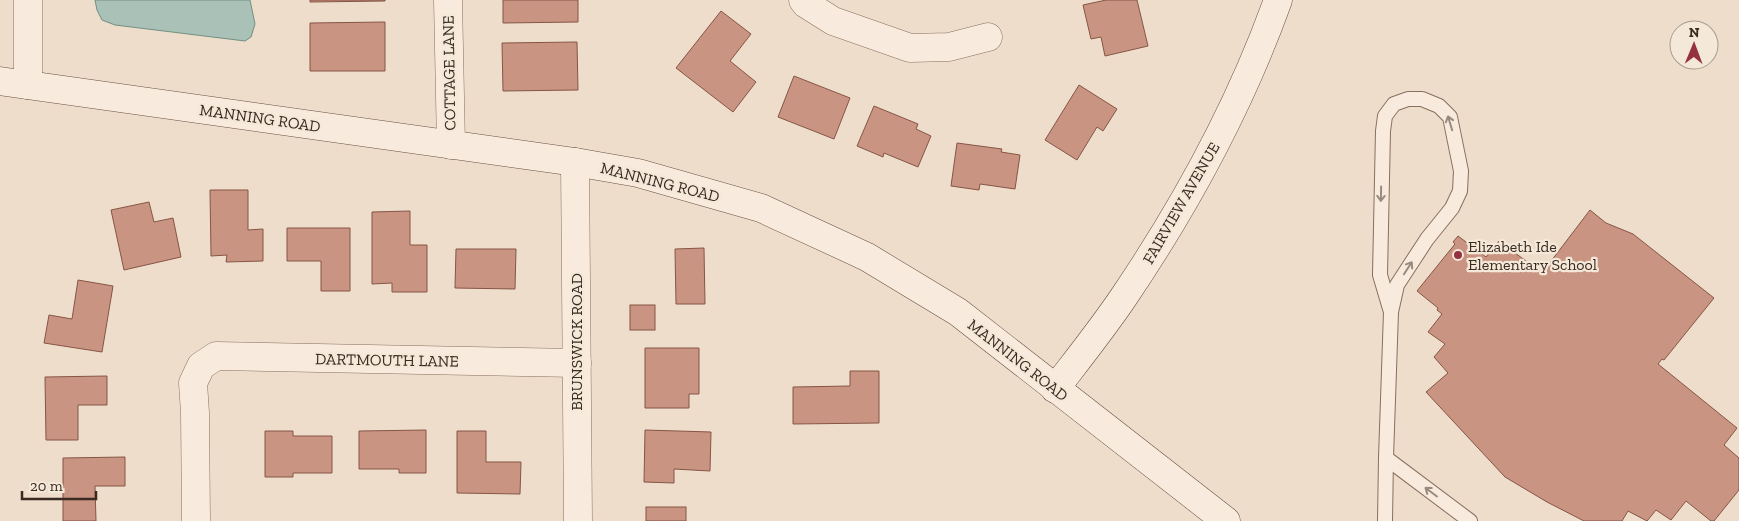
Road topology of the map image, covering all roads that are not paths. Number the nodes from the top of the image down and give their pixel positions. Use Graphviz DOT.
graph roads {
  1 [pos="28,0"];
  2 [pos="448,0"];
  3 [pos="803,0"];
  4 [pos="1278,0"];
  5 [pos="988,37"];
  6 [pos="0,81"];
  7 [pos="28,84"];
  8 [pos="451,145"];
  9 [pos="575,162"];
  10 [pos="1391,312"];
  11 [pos="577,363"];
  12 [pos="1055,389"];
  13 [pos="1386,458"];
  14 [pos="196,521"];
  15 [pos="578,521"];
  16 [pos="1226,521"];
  17 [pos="1385,521"];
  18 [pos="1470,521"];
  1 -- 7 [label="street"];
  2 -- 8 [label="street, COTTAGE LANE"];
  3 -- 5 [label="street"];
  4 -- 12 [label="street, FAIRVIEW AVENUE"];
  6 -- 7 [label="street, MANNING ROAD"];
  7 -- 8 [label="street, MANNING ROAD"];
  8 -- 9 [label="street, MANNING ROAD"];
  9 -- 11 [label="street, BRUNSWICK ROAD"];
  9 -- 12 [label="street, MANNING ROAD"];
  10 -- 10 [label="lane, one-way"];
  10 -- 13 [label="lane"];
  11 -- 14 [label="street, DARTMOUTH LANE"];
  11 -- 15 [label="street, BRUNSWICK ROAD"];
  12 -- 16 [label="street, MANNING ROAD"];
  13 -- 17 [label="lane"];
  18 -- 13 [label="lane, one-way"];
}
